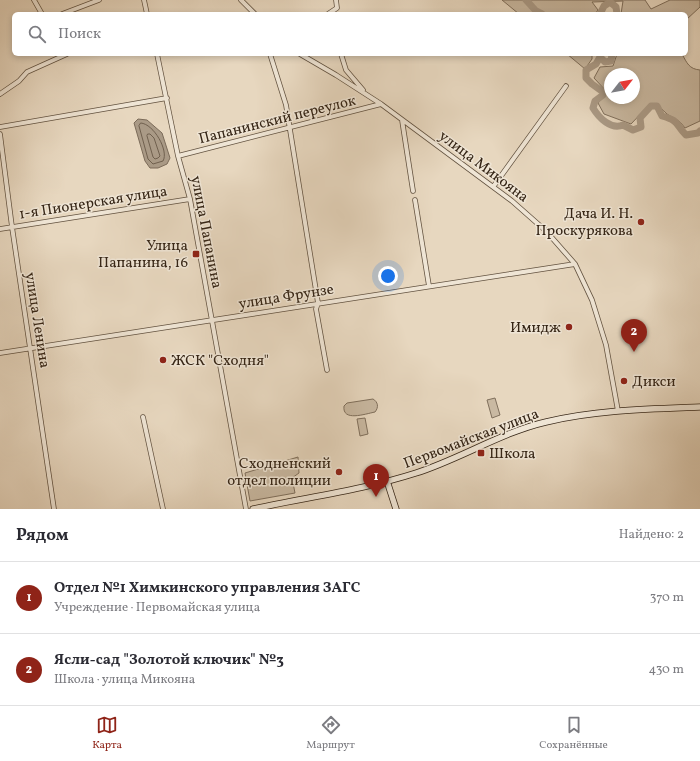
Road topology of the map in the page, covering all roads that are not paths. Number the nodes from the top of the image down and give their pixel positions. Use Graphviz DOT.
graph roads {
  1 [pos="34,0"];
  2 [pos="98,0"];
  3 [pos="144,0"];
  4 [pos="242,0"];
  5 [pos="336,0"];
  6 [pos="41,12"];
  7 [pos="67,12"];
  8 [pos="147,12"];
  9 [pos="254,12"];
  10 [pos="331,12"];
  11 [pos="63,56"];
  12 [pos="157,56"];
  13 [pos="271,56"];
  14 [pos="303,56"];
  15 [pos="341,56"];
  16 [pos="566,86"];
  17 [pos="0,94"];
  18 [pos="366,94"];
  19 [pos="167,98"];
  20 [pos="381,104"];
  21 [pos="402,120"];
  22 [pos="0,127"];
  23 [pos="289,129"];
  24 [pos="0,134"];
  25 [pos="178,156"];
  26 [pos="493,187"];
  27 [pos="413,190"];
  28 [pos="190,199"];
  29 [pos="415,200"];
  30 [pos="12,227"];
  31 [pos="0,228"];
  32 [pos="575,264"];
  33 [pos="429,286"];
  34 [pos="318,303"];
  35 [pos="212,320"];
  36 [pos="30,348"];
  37 [pos="0,353"];
  38 [pos="327,370"];
  39 [pos="700,407"];
  40 [pos="618,411"];
  41 [pos="144,417"];
  42 [pos="387,481"];
  43 [pos="54,509"];
  44 [pos="163,509"];
  45 [pos="246,509"];
  46 [pos="253,509"];
  47 [pos="396,509"];
  1 -- 6 [label="street"];
  2 -- 7 [label="street"];
  3 -- 8 [label="street"];
  4 -- 9 [label="street"];
  5 -- 10 [label="street"];
  11 -- 17 [label="street"];
  12 -- 19 [label="street, улица Папанина"];
  13 -- 23 [label="street"];
  14 -- 18 [label="street, улица Микояна"];
  15 -- 18 [label="street"];
  16 -- 26 [label="street"];
  18 -- 20 [label="street, улица Микояна"];
  19 -- 22 [label="street"];
  19 -- 25 [label="street, улица Папанина"];
  20 -- 21 [label="street, улица Микояна"];
  20 -- 23 [label="street, Папанинский переулок"];
  21 -- 26 [label="street, улица Микояна"];
  21 -- 27 [label="street"];
  23 -- 25 [label="street, Папанинский переулок"];
  23 -- 34 [label="street"];
  24 -- 30 [label="street, улица Ленина"];
  25 -- 28 [label="street, улица Папанина"];
  26 -- 32 [label="street, улица Микояна"];
  28 -- 30 [label="street, 1-я Пионерская улица"];
  28 -- 35 [label="street, улица Папанина"];
  29 -- 33 [label="street"];
  30 -- 31 [label="street, 1-я Пионерская улица"];
  30 -- 36 [label="street, улица Ленина"];
  32 -- 33 [label="street, улица Фрунзе"];
  32 -- 40 [label="street, улица Микояна"];
  33 -- 34 [label="street, улица Фрунзе"];
  34 -- 35 [label="street, улица Фрунзе"];
  34 -- 38 [label="street"];
  35 -- 36 [label="street, улица Фрунзе"];
  35 -- 45 [label="street, улица Папанина"];
  36 -- 37 [label="street, улица Фрунзе"];
  36 -- 43 [label="street, улица Ленина"];
  39 -- 40 [label="main road, Первомайская улица"];
  40 -- 42 [label="main road, Первомайская улица"];
  41 -- 44 [label="street"];
  42 -- 46 [label="main road, Первомайская улица"];
  42 -- 47 [label="main road"];
}
